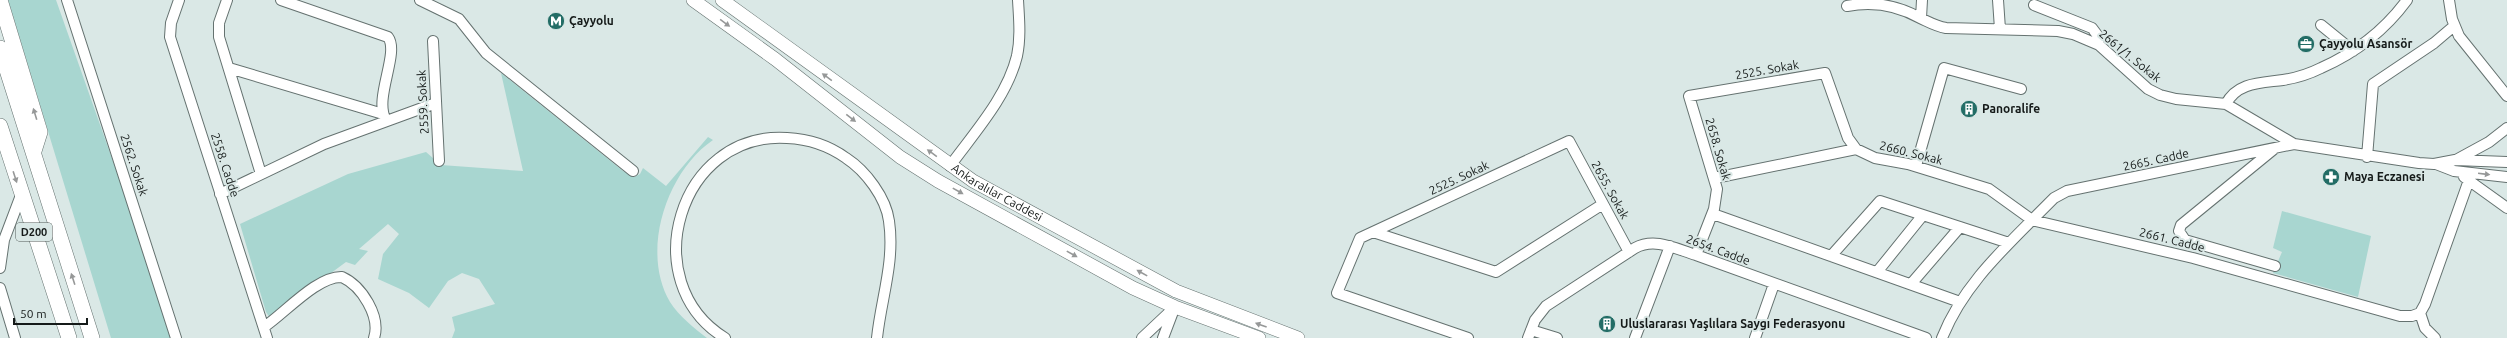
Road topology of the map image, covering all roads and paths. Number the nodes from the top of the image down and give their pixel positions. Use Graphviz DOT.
graph roads {
  1 [pos="0,0"];
  2 [pos="66,0"];
  3 [pos="179,0"];
  4 [pos="227,0"];
  5 [pos="281,0"];
  6 [pos="420,0"];
  7 [pos="693,0"];
  8 [pos="722,0"];
  9 [pos="1018,0"];
  10 [pos="1922,0"];
  11 [pos="1998,0"];
  12 [pos="2407,0"];
  13 [pos="2449,0"];
  14 [pos="2034,5"];
  15 [pos="1848,6"];
  16 [pos="1921,18"];
  17 [pos="2321,25"];
  18 [pos="2454,26"];
  19 [pos="2000,29"];
  20 [pos="433,41"];
  21 [pos="2099,45"];
  22 [pos="2353,51"];
  23 [pos="1,52"];
  24 [pos="229,68"];
  25 [pos="2021,89"];
  26 [pos="1689,96"];
  27 [pos="2507,96"];
  28 [pos="436,103"];
  29 [pos="2226,104"];
  30 [pos="384,117"];
  31 [pos="0,126"];
  32 [pos="2507,128"];
  33 [pos="1569,142"];
  34 [pos="2294,144"];
  35 [pos="2276,148"];
  36 [pos="1856,149"];
  37 [pos="34,151"];
  38 [pos="4,152"];
  39 [pos="2368,157"];
  40 [pos="439,161"];
  41 [pos="2507,162"];
  42 [pos="950,166"];
  43 [pos="1916,166"];
  44 [pos="2454,166"];
  45 [pos="633,171"];
  46 [pos="261,174"];
  47 [pos="2507,177"];
  48 [pos="1715,178"];
  49 [pos="2469,180"];
  50 [pos="938,181"];
  51 [pos="220,194"];
  52 [pos="21,195"];
  53 [pos="1603,204"];
  54 [pos="2507,208"];
  55 [pos="1712,214"];
  56 [pos="1924,215"];
  57 [pos="2032,220"];
  58 [pos="1960,227"];
  59 [pos="1373,232"];
  60 [pos="2009,243"];
  61 [pos="1670,246"];
  62 [pos="1629,252"];
  63 [pos="1696,255"];
  64 [pos="1830,256"];
  65 [pos="2274,266"];
  66 [pos="0,268"];
  67 [pos="1877,272"];
  68 [pos="1774,284"];
  69 [pos="1911,284"];
  70 [pos="0,288"];
  71 [pos="1960,302"];
  72 [pos="1175,307"];
  73 [pos="2420,313"];
  74 [pos="263,334"];
  75 [pos="1529,334"];
  76 [pos="15,338"];
  77 [pos="68,338"];
  78 [pos="92,338"];
  79 [pos="176,338"];
  80 [pos="374,338"];
  81 [pos="725,338"];
  82 [pos="877,338"];
  83 [pos="1142,338"];
  84 [pos="1163,338"];
  85 [pos="1259,338"];
  86 [pos="1298,338"];
  87 [pos="1468,338"];
  88 [pos="1557,338"];
  89 [pos="1635,338"];
  90 [pos="1754,338"];
  91 [pos="1926,338"];
  92 [pos="1942,338"];
  93 [pos="2435,338"];
  37 -- 1 [label="highway, one-way"];
  2 -- 79 [label="street, 2562. Sokak"];
  3 -- 51 [label="street, 2558. Cadde"];
  4 -- 24 [label="street"];
  5 -- 30 [label="street"];
  6 -- 45 [label="street"];
  7 -- 50 [label="main road, Ankaralılar Caddesi, one-way"];
  42 -- 8 [label="main road, Ankaralılar Caddesi, one-way"];
  9 -- 42 [label="street"];
  10 -- 16 [label="street"];
  11 -- 19 [label="street"];
  12 -- 22 [label="street"];
  13 -- 18 [label="street"];
  14 -- 21 [label="street"];
  15 -- 16 [label="street, 2661/1. Sokak"];
  16 -- 19 [label="street, 2661/1. Sokak"];
  17 -- 22 [label="street"];
  18 -- 27 [label="street"];
  18 -- 39 [label="street"];
  19 -- 21 [label="street, 2661/1. Sokak"];
  20 -- 28 [label="street, 2559. Sokak"];
  21 -- 29 [label="street, 2661/1. Sokak"];
  22 -- 29 [label="street"];
  23 -- 37 [label="highway, D200"];
  24 -- 30 [label="street"];
  24 -- 46 [label="street"];
  25 -- 43 [label="street"];
  26 -- 36 [label="street, 2525. Sokak"];
  26 -- 48 [label="street, 2658. Sokak"];
  28 -- 30 [label="street"];
  28 -- 40 [label="street, 2559. Sokak"];
  29 -- 34 [label="street, 2661/1. Sokak"];
  30 -- 46 [label="street"];
  31 -- 38 [label="highway, D200"];
  32 -- 44 [label="street, 2661/1. Sokak"];
  33 -- 53 [label="street, 2655. Sokak"];
  33 -- 59 [label="street, 2525. Sokak"];
  34 -- 35 [label="street, 2665. Cadde"];
  34 -- 39 [label="street, 2661/1. Sokak"];
  35 -- 57 [label="street, 2665. Cadde"];
  35 -- 65 [label="street"];
  36 -- 43 [label="street, 2660. Sokak"];
  36 -- 48 [label="street"];
  78 -- 37 [label="highway, D200, one-way"];
  38 -- 52 [label="highway, D200, one-way"];
  39 -- 44 [label="street, 2661/1. Sokak"];
  41 -- 44 [label="street, 2661/1. Sokak"];
  42 -- 50 [label="main road"];
  86 -- 42 [label="main road, Ankaralılar Caddesi, one-way"];
  43 -- 57 [label="street, 2660. Sokak"];
  44 -- 47 [label="street, 2661/1. Sokak, one-way"];
  44 -- 49 [label="street"];
  46 -- 51 [label="street"];
  48 -- 55 [label="street, 2658. Sokak"];
  49 -- 54 [label="street"];
  49 -- 73 [label="street"];
  50 -- 72 [label="main road, Ankaralılar Caddesi, one-way"];
  51 -- 74 [label="street, 2558. Cadde"];
  52 -- 66 [label="street"];
  52 -- 77 [label="highway, D200"];
  53 -- 59 [label="street"];
  53 -- 62 [label="street, 2655. Sokak"];
  55 -- 63 [label="street, 2658. Sokak"];
  55 -- 64 [label="street"];
  56 -- 58 [label="street"];
  56 -- 64 [label="street"];
  56 -- 67 [label="street"];
  57 -- 60 [label="street"];
  57 -- 73 [label="street, 2661. Cadde"];
  58 -- 60 [label="street"];
  58 -- 69 [label="street"];
  59 -- 87 [label="street, 2525. Sokak"];
  60 -- 71 [label="street"];
  61 -- 62 [label="street, 2654. Cadde"];
  61 -- 63 [label="street, 2654. Cadde"];
  61 -- 89 [label="street"];
  62 -- 75 [label="street, 2654. Cadde"];
  63 -- 68 [label="street, 2654. Cadde"];
  64 -- 67 [label="street"];
  67 -- 69 [label="street"];
  68 -- 90 [label="street"];
  68 -- 91 [label="street, 2654. Cadde"];
  69 -- 71 [label="street"];
  70 -- 76 [label="street"];
  71 -- 92 [label="street"];
  72 -- 83 [label="street"];
  72 -- 84 [label="street"];
  72 -- 85 [label="main road, Ankaralılar Caddesi"];
  73 -- 93 [label="street"];
  74 -- 80 [label="street"];
  75 -- 88 [label="street"];
  81 -- 82 [label="street"];
}
